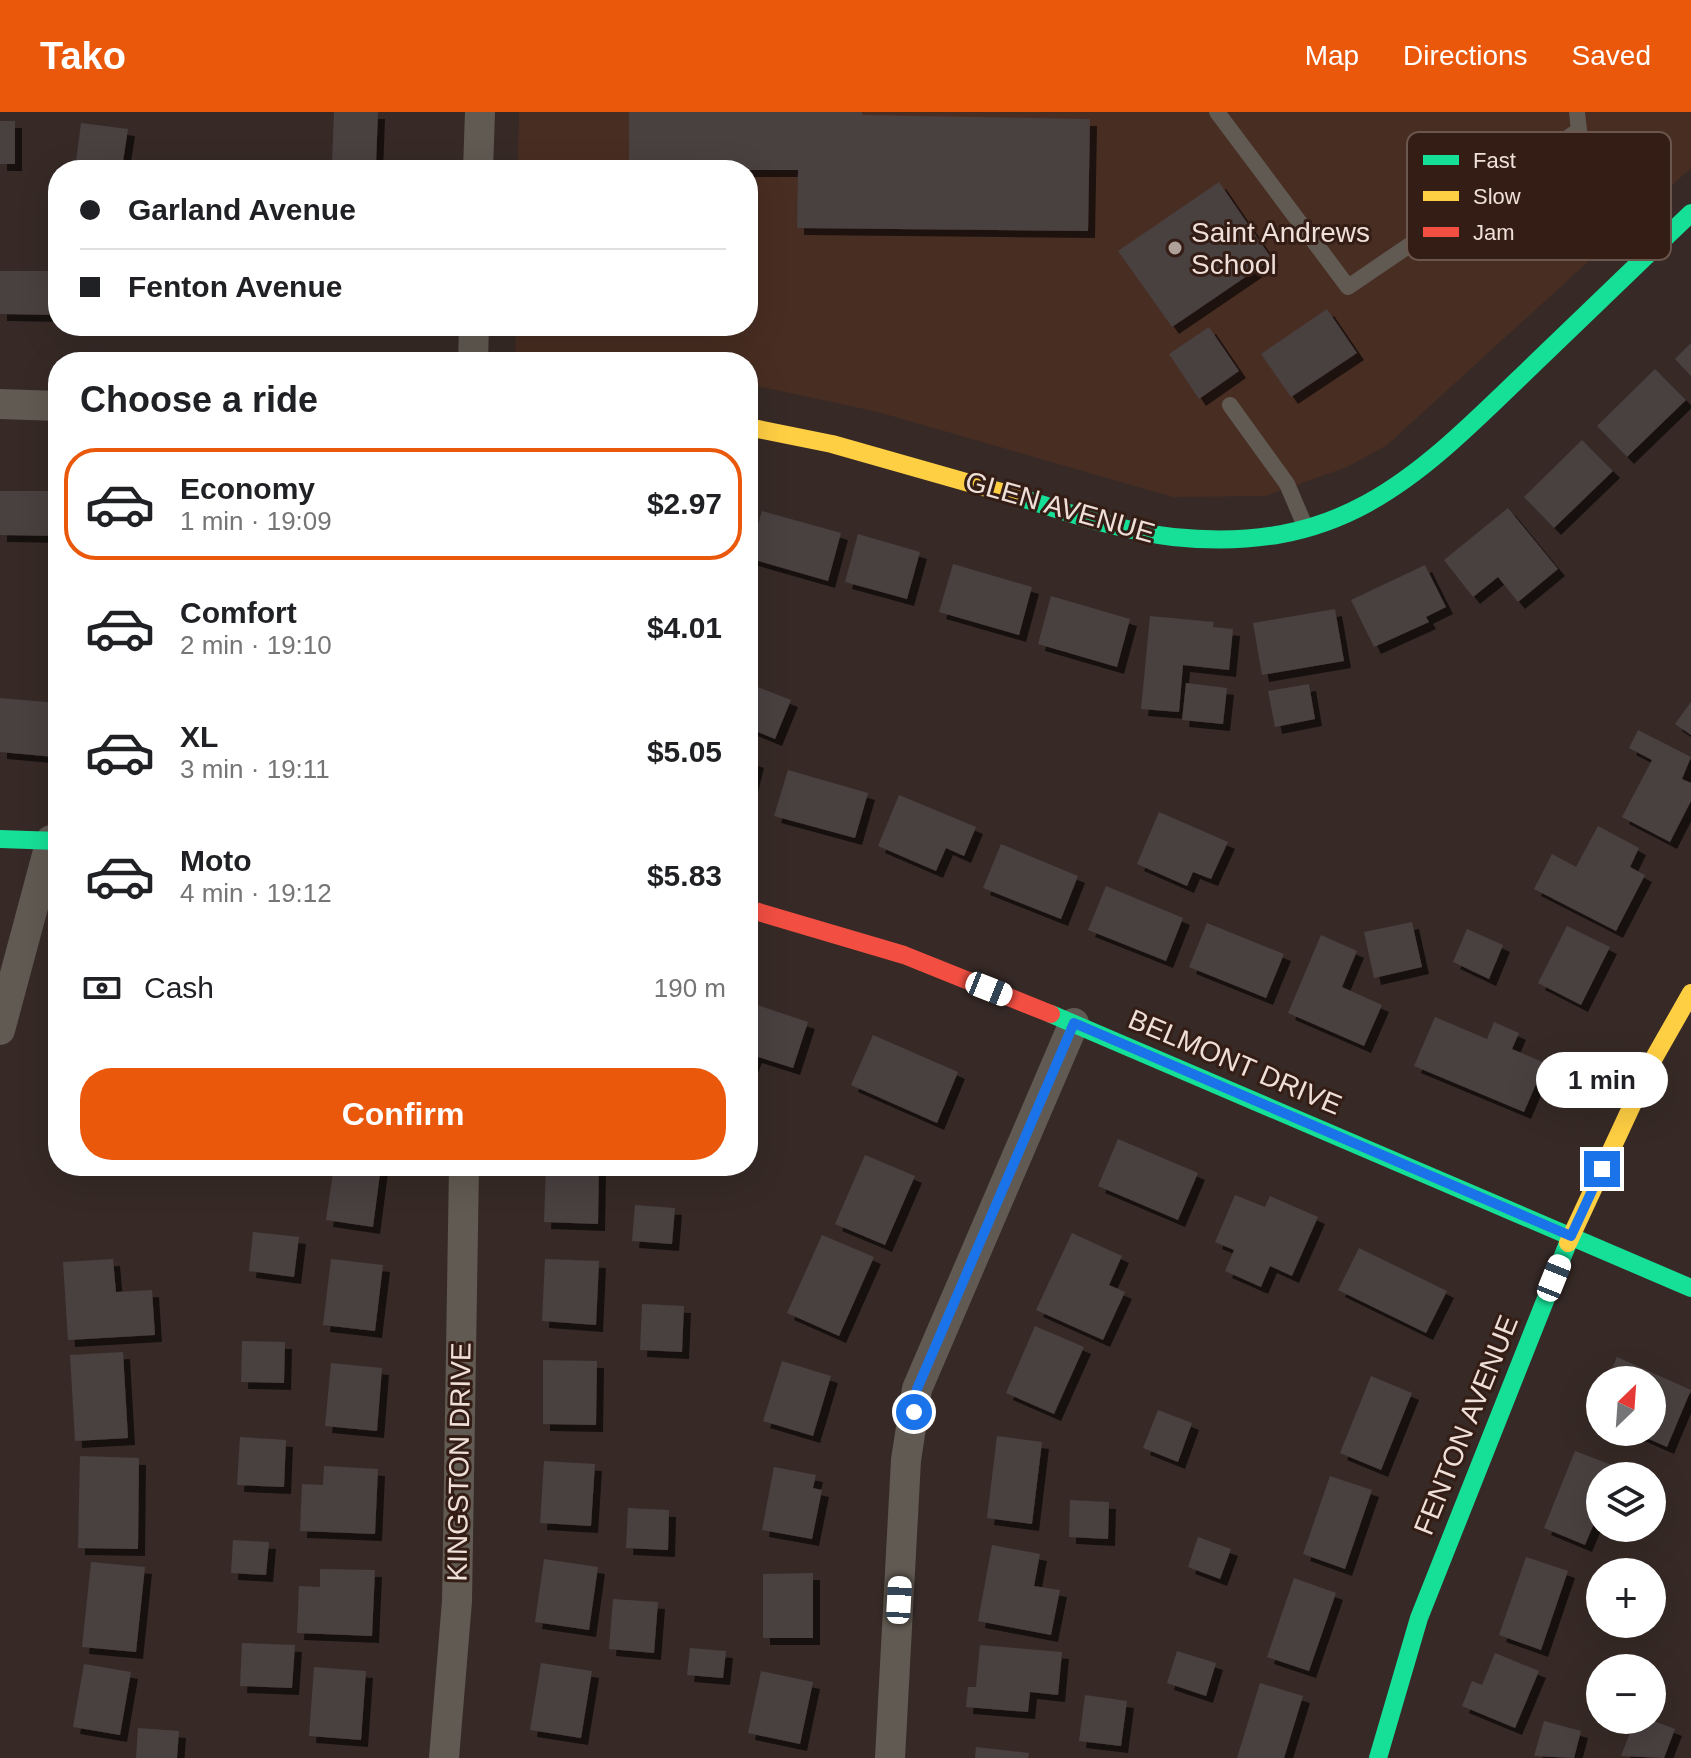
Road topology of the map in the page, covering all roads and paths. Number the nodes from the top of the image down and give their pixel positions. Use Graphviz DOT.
graph roads {
  1 [pos="480,112"];
  2 [pos="1217,112"];
  3 [pos="1577,112"];
  4 [pos="1576,132"];
  5 [pos="478,160"];
  6 [pos="1691,213"];
  7 [pos="1671,232"];
  8 [pos="1407,247"];
  9 [pos="1642,260"];
  10 [pos="0,404"];
  11 [pos="1230,405"];
  12 [pos="48,406"];
  13 [pos="758,429"];
  14 [pos="1307,529"];
  15 [pos="0,839"];
  16 [pos="48,841"];
  17 [pos="48,865"];
  18 [pos="758,912"];
  19 [pos="1691,993"];
  20 [pos="1074,1023"];
  21 [pos="0,1030"];
  22 [pos="464,1176"];
  23 [pos="1571,1236"];
  24 [pos="1691,1288"];
  25 [pos="444,1758"];
  26 [pos="890,1758"];
  27 [pos="1378,1758"];
  1 -- 5 [label="street"];
  2 -- 8 [label="lane"];
  3 -- 4 [label="lane"];
  6 -- 7 [label="street, GLEN AVENUE"];
  9 -- 14 [label="street, GLEN AVENUE"];
  10 -- 12 [label="street"];
  11 -- 14 [label="lane"];
  13 -- 14 [label="street, GLEN AVENUE"];
  15 -- 16 [label="street"];
  17 -- 21 [label="street"];
  18 -- 20 [label="street, BELMONT DRIVE"];
  19 -- 23 [label="street, FENTON AVENUE"];
  20 -- 23 [label="street, BELMONT DRIVE"];
  20 -- 26 [label="street"];
  22 -- 25 [label="street, KINGSTON DRIVE"];
  23 -- 24 [label="street, BELMONT DRIVE"];
  23 -- 27 [label="street, FENTON AVENUE"];
}
